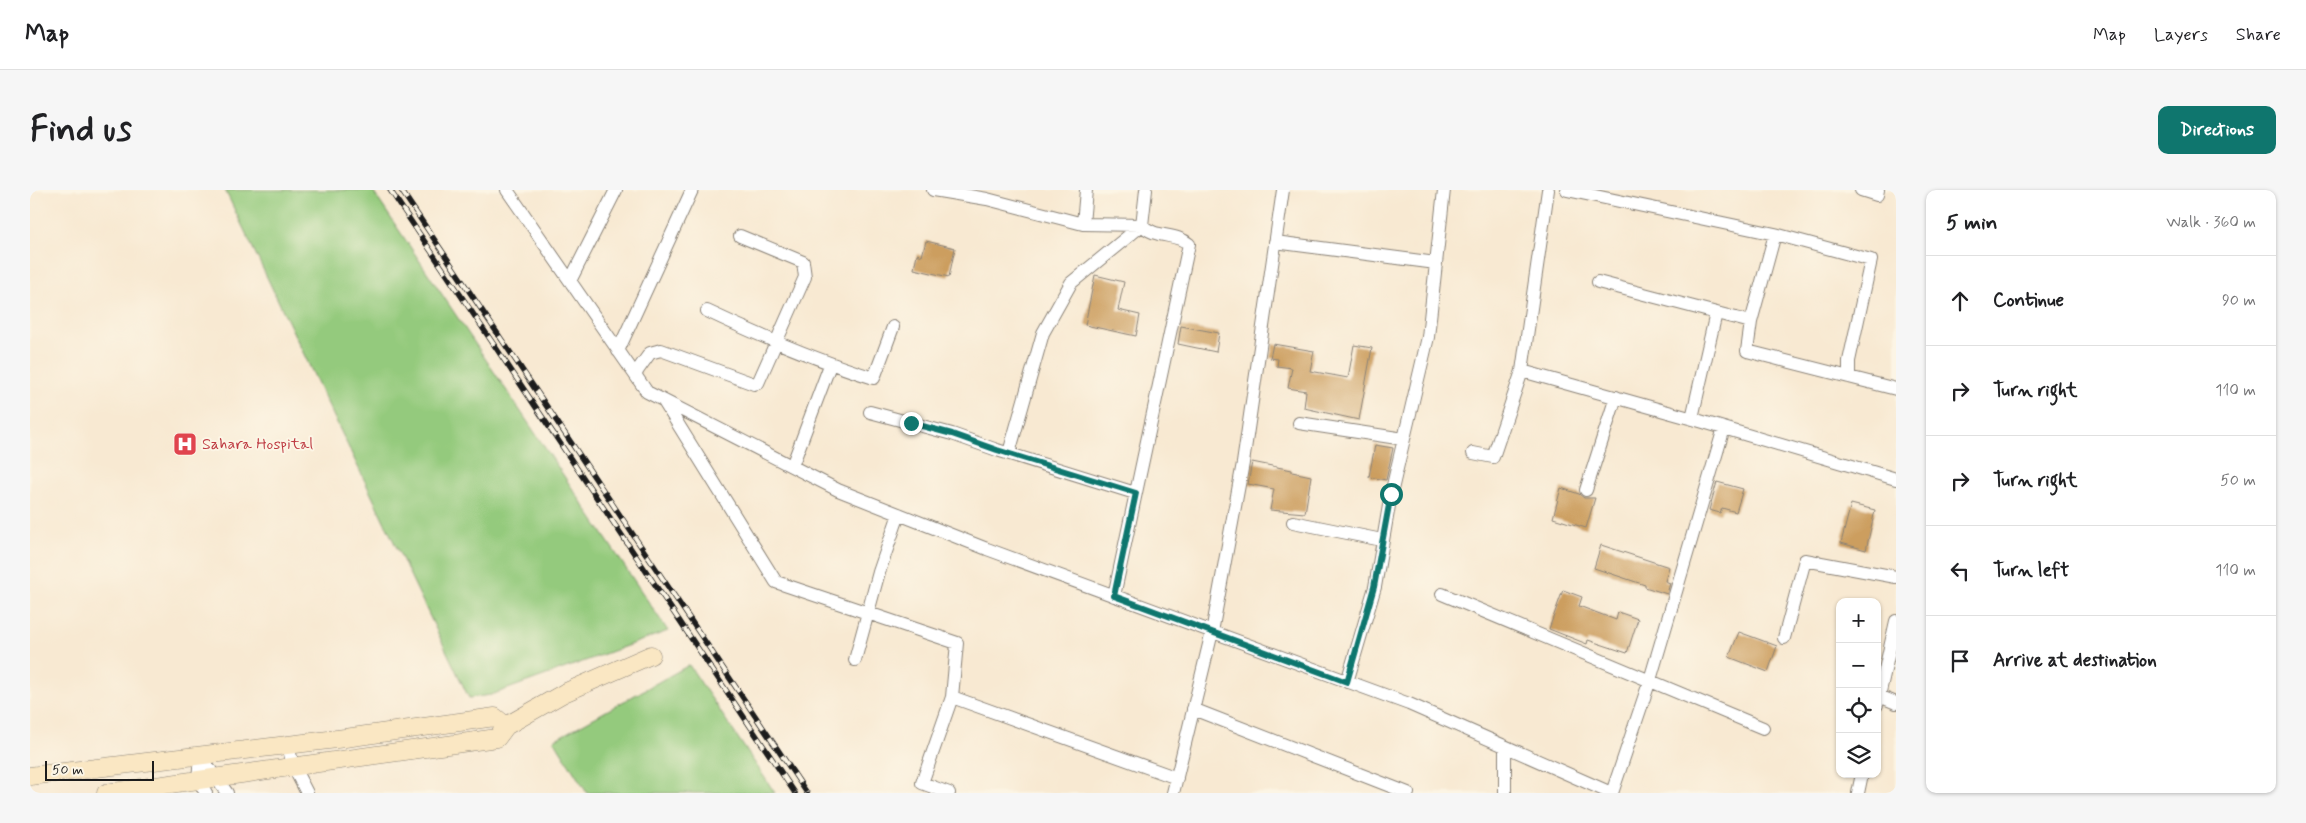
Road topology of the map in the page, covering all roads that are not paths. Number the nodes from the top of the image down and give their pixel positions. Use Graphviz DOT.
graph roads {
  1 [pos="507,190"];
  2 [pos="616,190"];
  3 [pos="692,190"];
  4 [pos="933,190"];
  5 [pos="1086,190"];
  6 [pos="1146,190"];
  7 [pos="1283,190"];
  8 [pos="1444,190"];
  9 [pos="1548,190"];
  10 [pos="1567,190"];
  11 [pos="1861,190"];
  12 [pos="1878,190"];
  13 [pos="1083,224"];
  14 [pos="1142,225"];
  15 [pos="1775,234"];
  16 [pos="740,236"];
  17 [pos="1275,242"];
  18 [pos="1436,263"];
  19 [pos="570,281"];
  20 [pos="1598,282"];
  21 [pos="707,311"];
  22 [pos="1716,313"];
  23 [pos="1751,322"];
  24 [pos="893,327"];
  25 [pos="776,344"];
  26 [pos="618,350"];
  27 [pos="830,365"];
  28 [pos="1522,371"];
  29 [pos="634,374"];
  30 [pos="1849,377"];
  31 [pos="1896,389"];
  32 [pos="1616,397"];
  33 [pos="663,400"];
  34 [pos="870,412"];
  35 [pos="1692,418"];
  36 [pos="1299,423"];
  37 [pos="1724,428"];
  38 [pos="1404,439"];
  39 [pos="1009,453"];
  40 [pos="1473,453"];
  41 [pos="792,466"];
  42 [pos="1896,479"];
  43 [pos="1586,490"];
  44 [pos="1136,493"];
  45 [pos="899,514"];
  46 [pos="1293,522"];
  47 [pos="1382,540"];
  48 [pos="1896,577"];
  49 [pos="1442,594"];
  50 [pos="1114,596"];
  51 [pos="870,612"];
  52 [pos="1896,621"];
  53 [pos="1212,632"];
  54 [pos="1784,638"];
  55 [pos="651,655"];
  56 [pos="855,660"];
  57 [pos="1650,680"];
  58 [pos="1347,682"];
  59 [pos="1881,688"];
  60 [pos="952,697"];
  61 [pos="1881,701"];
  62 [pos="1896,702"];
  63 [pos="1193,709"];
  64 [pos="506,726"];
  65 [pos="1763,728"];
  66 [pos="288,745"];
  67 [pos="1506,747"];
  68 [pos="200,756"];
  69 [pos="293,766"];
  70 [pos="30,776"];
  71 [pos="217,777"];
  72 [pos="1177,778"];
  73 [pos="1861,778"];
  74 [pos="202,786"];
  75 [pos="106,793"];
  76 [pos="228,793"];
  77 [pos="307,793"];
  78 [pos="949,793"];
  79 [pos="1173,793"];
  80 [pos="1408,793"];
  81 [pos="1504,793"];
  82 [pos="1611,793"];
  83 [pos="1858,793"];
  1 -- 19 [label="street"];
  2 -- 19 [label="street"];
  3 -- 26 [label="street"];
  4 -- 13 [label="street"];
  5 -- 13 [label="street"];
  6 -- 14 [label="street"];
  7 -- 17 [label="street"];
  8 -- 18 [label="street"];
  9 -- 28 [label="street"];
  10 -- 15 [label="street"];
  11 -- 12 [label="street"];
  13 -- 14 [label="street"];
  14 -- 39 [label="street"];
  14 -- 44 [label="street"];
  15 -- 23 [label="street"];
  15 -- 30 [label="street"];
  16 -- 25 [label="street"];
  17 -- 18 [label="street"];
  17 -- 53 [label="street"];
  18 -- 38 [label="street"];
  19 -- 26 [label="street"];
  20 -- 22 [label="street"];
  21 -- 25 [label="street"];
  22 -- 23 [label="street"];
  22 -- 35 [label="street"];
  23 -- 30 [label="street"];
  24 -- 27 [label="street"];
  25 -- 27 [label="street"];
  25 -- 29 [label="street"];
  26 -- 29 [label="street"];
  27 -- 41 [label="street"];
  28 -- 32 [label="street"];
  28 -- 40 [label="street"];
  29 -- 33 [label="street"];
  30 -- 31 [label="street"];
  32 -- 35 [label="street"];
  32 -- 43 [label="street"];
  33 -- 41 [label="street"];
  33 -- 51 [label="street"];
  34 -- 39 [label="street"];
  35 -- 37 [label="street"];
  36 -- 38 [label="street"];
  37 -- 42 [label="street"];
  37 -- 57 [label="street"];
  38 -- 47 [label="street"];
  39 -- 44 [label="street"];
  41 -- 45 [label="street"];
  44 -- 50 [label="street"];
  45 -- 50 [label="street"];
  45 -- 51 [label="street"];
  46 -- 47 [label="street"];
  47 -- 58 [label="street"];
  48 -- 54 [label="street"];
  49 -- 57 [label="street"];
  50 -- 53 [label="street"];
  51 -- 56 [label="street"];
  51 -- 60 [label="street"];
  52 -- 59 [label="street"];
  53 -- 58 [label="street"];
  53 -- 63 [label="street"];
  55 -- 64 [label="street"];
  57 -- 65 [label="street"];
  57 -- 82 [label="street"];
  58 -- 67 [label="street"];
  60 -- 72 [label="street"];
  60 -- 78 [label="street"];
  61 -- 62 [label="street"];
  63 -- 72 [label="street"];
  63 -- 80 [label="street"];
  64 -- 66 [label="street"];
  64 -- 69 [label="street"];
  66 -- 68 [label="street"];
  66 -- 69 [label="street"];
  67 -- 81 [label="street"];
  67 -- 82 [label="street"];
  68 -- 70 [label="street"];
  68 -- 71 [label="street"];
  68 -- 74 [label="street"];
  69 -- 71 [label="street"];
  69 -- 77 [label="street"];
  71 -- 74 [label="street"];
  71 -- 76 [label="street"];
  72 -- 79 [label="street"];
  73 -- 83 [label="street"];
  74 -- 75 [label="street"];
}
